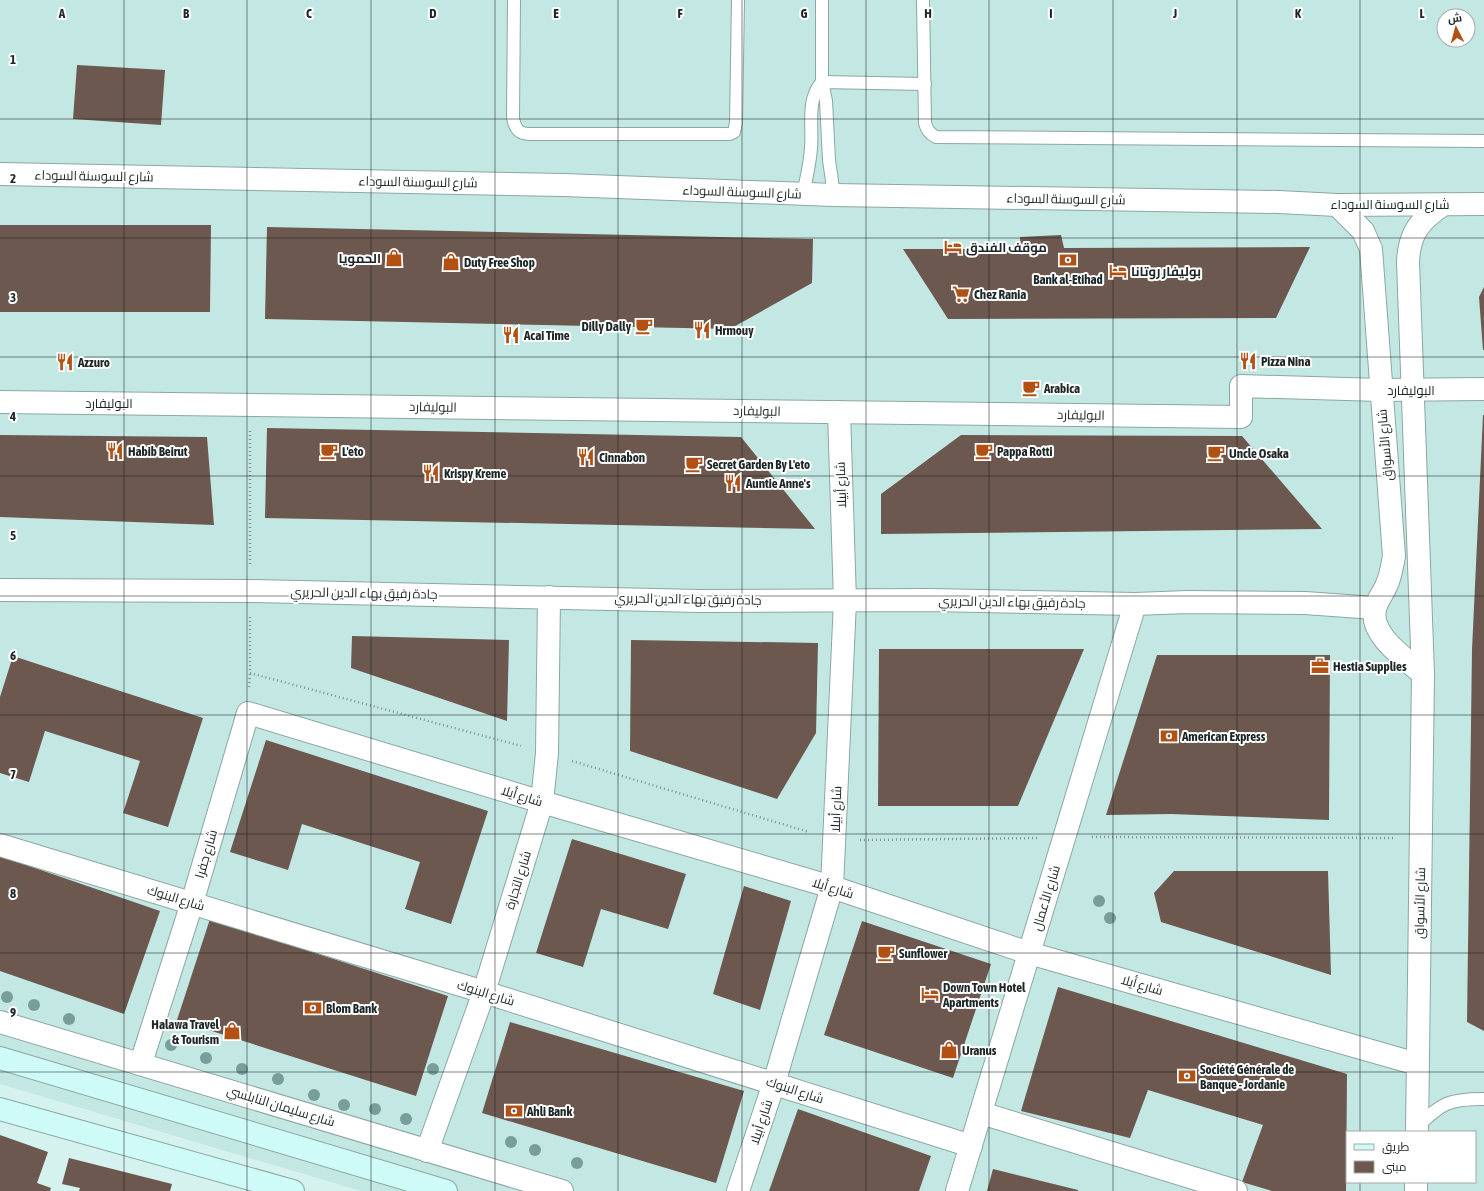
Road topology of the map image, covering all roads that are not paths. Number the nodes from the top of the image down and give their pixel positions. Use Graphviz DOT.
graph roads {
  1 [pos="514,0"];
  2 [pos="738,0"];
  3 [pos="822,0"];
  4 [pos="923,0"];
  5 [pos="822,82"];
  6 [pos="925,84"];
  7 [pos="1484,141"];
  8 [pos="0,174"];
  9 [pos="803,195"];
  10 [pos="834,195"];
  11 [pos="1444,204"];
  12 [pos="1484,204"];
  13 [pos="1337,205"];
  14 [pos="1484,389"];
  15 [pos="1380,390"];
  16 [pos="1414,390"];
  17 [pos="0,402"];
  18 [pos="839,412"];
  19 [pos="0,590"];
  20 [pos="549,597"];
  21 [pos="845,601"];
  22 [pos="1135,604"];
  23 [pos="1375,608"];
  24 [pos="1423,674"];
  25 [pos="248,713"];
  26 [pos="542,802"];
  27 [pos="0,845"];
  28 [pos="832,887"];
  29 [pos="192,903"];
  30 [pos="1029,953"];
  31 [pos="484,992"];
  32 [pos="0,1022"];
  33 [pos="0,1058"];
  34 [pos="141,1063"];
  35 [pos="1417,1064"];
  36 [pos="774,1083"];
  37 [pos="1484,1099"];
  38 [pos="0,1109"];
  39 [pos="981,1114"];
  40 [pos="1417,1130"];
  41 [pos="971,1146"];
  42 [pos="427,1151"];
  43 [pos="293,1191"];
  44 [pos="446,1191"];
  45 [pos="562,1191"];
  46 [pos="738,1191"];
  47 [pos="957,1191"];
  48 [pos="1236,1191"];
  1 -- 2 [label="lane"];
  3 -- 5 [label="lane"];
  4 -- 6 [label="lane"];
  5 -- 6 [label="lane"];
  5 -- 9 [label="lane"];
  5 -- 10 [label="lane"];
  6 -- 7 [label="lane"];
  8 -- 9 [label="street, شارع السوسنة السوداء"];
  9 -- 10 [label="street, شارع السوسنة السوداء"];
  10 -- 13 [label="street, شارع السوسنة السوداء"];
  11 -- 12 [label="street, شارع السوسنة السوداء"];
  11 -- 13 [label="street, شارع السوسنة السوداء"];
  11 -- 16 [label="street, شارع الأسواق"];
  13 -- 15 [label="street, شارع الأسواق"];
  14 -- 16 [label="street, البوليفارد"];
  15 -- 16 [label="street, البوليفارد"];
  15 -- 18 [label="street, البوليفارد"];
  15 -- 23 [label="street, شارع الأسواق"];
  16 -- 24 [label="street, شارع الأسواق"];
  17 -- 18 [label="street, البوليفارد"];
  18 -- 21 [label="street, شارع أبيلا"];
  19 -- 20 [label="street, جادة رفيق بهاء الدين الحريري"];
  20 -- 21 [label="street, جادة رفيق بهاء الدين الحريري"];
  20 -- 26 [label="street, شارع التجارة"];
  21 -- 22 [label="street, جادة رفيق بهاء الدين الحريري"];
  21 -- 28 [label="street, شارع أبيلا"];
  22 -- 23 [label="street, جادة رفيق بهاء الدين الحريري"];
  22 -- 30 [label="street, شارع الأعمال"];
  23 -- 24 [label="street"];
  24 -- 35 [label="street, شارع الأسواق"];
  25 -- 26 [label="street, شارع أيلا"];
  25 -- 29 [label="street, شارع جفرا"];
  26 -- 28 [label="street, شارع أيلا"];
  26 -- 31 [label="street, شارع التجارة"];
  27 -- 29 [label="street, شارع البنوك"];
  28 -- 30 [label="street, شارع أيلا"];
  28 -- 36 [label="street, شارع أبيلا"];
  29 -- 31 [label="street, شارع البنوك"];
  29 -- 34 [label="street, شارع جفرا"];
  30 -- 35 [label="street, شارع أيلا"];
  30 -- 39 [label="street, شارع الأعمال"];
  31 -- 36 [label="street, شارع البنوك"];
  31 -- 42 [label="street, شارع التجارة"];
  32 -- 34 [label="street, شارع سليمان النابلسي"];
  33 -- 44 [label="main road"];
  34 -- 42 [label="street, شارع سليمان النابلسي"];
  35 -- 40 [label="street, شارع الأسواق"];
  36 -- 41 [label="street, شارع البنوك"];
  36 -- 46 [label="street, شارع أبيلا"];
  37 -- 40 [label="lane"];
  38 -- 43 [label="main road"];
  39 -- 41 [label="street, شارع الأعمال"];
  39 -- 48 [label="street"];
  41 -- 47 [label="street, شارع الأعمال"];
  42 -- 45 [label="street, شارع سليمان النابلسي"];
}
